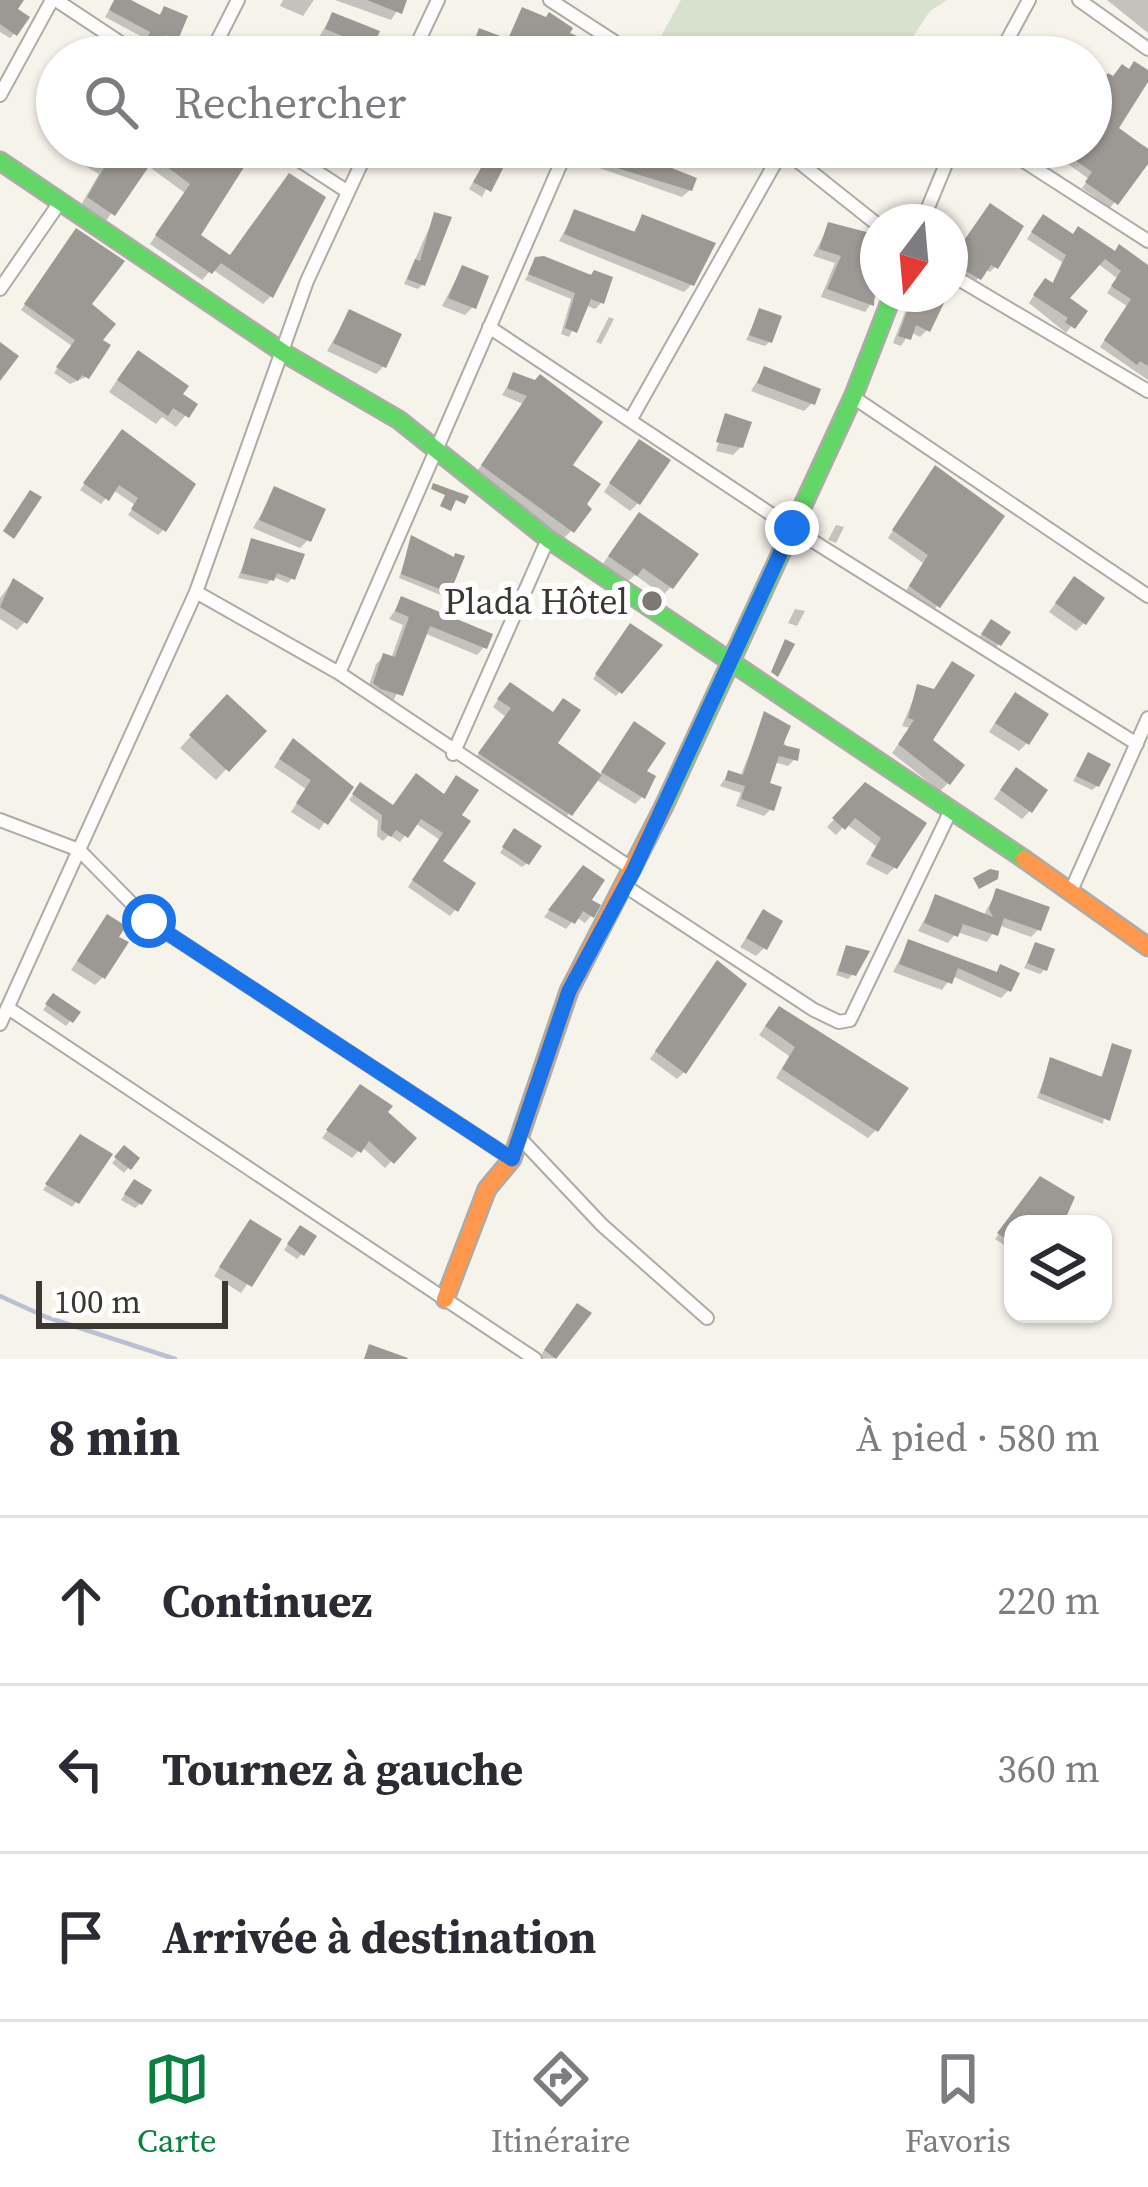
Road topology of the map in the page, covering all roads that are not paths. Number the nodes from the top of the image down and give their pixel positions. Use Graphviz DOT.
graph roads {
  1 [pos="54,0"];
  2 [pos="238,0"];
  3 [pos="438,0"];
  4 [pos="550,0"];
  5 [pos="1028,0"];
  6 [pos="1079,0"];
  7 [pos="110,36"];
  8 [pos="220,36"];
  9 [pos="421,36"];
  10 [pos="605,36"];
  11 [pos="1009,36"];
  12 [pos="1148,49"];
  13 [pos="0,95"];
  14 [pos="0,160"];
  15 [pos="311,168"];
  16 [pos="358,168"];
  17 [pos="559,168"];
  18 [pos="770,168"];
  19 [pos="806,168"];
  20 [pos="944,168"];
  21 [pos="1034,168"];
  22 [pos="347,192"];
  23 [pos="60,202"];
  24 [pos="929,204"];
  25 [pos="860,211"];
  26 [pos="1148,242"];
  27 [pos="968,285"];
  28 [pos="0,289"];
  29 [pos="886,312"];
  30 [pos="489,327"];
  31 [pos="284,352"];
  32 [pos="1148,391"];
  33 [pos="853,398"];
  34 [pos="632,417"];
  35 [pos="433,452"];
  36 [pos="792,528"];
  37 [pos="548,539"];
  38 [pos="196,592"];
  39 [pos="1148,596"];
  40 [pos="731,661"];
  41 [pos="338,673"];
  42 [pos="1148,718"];
  43 [pos="1137,744"];
  44 [pos="453,754"];
  45 [pos="952,808"];
  46 [pos="0,820"];
  47 [pos="79,850"];
  48 [pos="629,878"];
  49 [pos="1070,893"];
  50 [pos="1148,947"];
  51 [pos="8,1009"];
  52 [pos="0,1024"];
  53 [pos="519,1137"];
  54 [pos="512,1159"];
  55 [pos="445,1298"];
  56 [pos="707,1318"];
  57 [pos="535,1359"];
  1 -- 7 [label="street"];
  1 -- 13 [label="street"];
  2 -- 8 [label="street"];
  3 -- 9 [label="street"];
  4 -- 10 [label="street"];
  5 -- 11 [label="street"];
  6 -- 12 [label="street"];
  14 -- 23 [label="street"];
  15 -- 22 [label="street"];
  16 -- 22 [label="street"];
  17 -- 30 [label="street"];
  18 -- 34 [label="street"];
  19 -- 25 [label="street"];
  20 -- 24 [label="street"];
  21 -- 26 [label="street"];
  22 -- 31 [label="street"];
  23 -- 28 [label="street"];
  23 -- 31 [label="street"];
  27 -- 32 [label="street"];
  29 -- 33 [label="street"];
  30 -- 34 [label="street"];
  30 -- 35 [label="street"];
  31 -- 35 [label="street"];
  31 -- 38 [label="street"];
  33 -- 36 [label="street"];
  33 -- 39 [label="street"];
  34 -- 36 [label="street"];
  35 -- 37 [label="street"];
  35 -- 41 [label="street"];
  36 -- 40 [label="street"];
  36 -- 43 [label="street"];
  37 -- 40 [label="street"];
  37 -- 44 [label="street"];
  38 -- 41 [label="street"];
  38 -- 47 [label="street"];
  40 -- 45 [label="street"];
  40 -- 48 [label="street"];
  41 -- 44 [label="street"];
  42 -- 43 [label="street"];
  43 -- 49 [label="street"];
  44 -- 48 [label="street"];
  45 -- 48 [label="street"];
  45 -- 49 [label="street"];
  46 -- 47 [label="street"];
  47 -- 51 [label="street"];
  47 -- 54 [label="street"];
  48 -- 53 [label="street"];
  49 -- 50 [label="street"];
  51 -- 52 [label="street"];
  51 -- 55 [label="street"];
  53 -- 54 [label="street"];
  53 -- 56 [label="street"];
  54 -- 55 [label="street"];
  55 -- 57 [label="street"];
}
